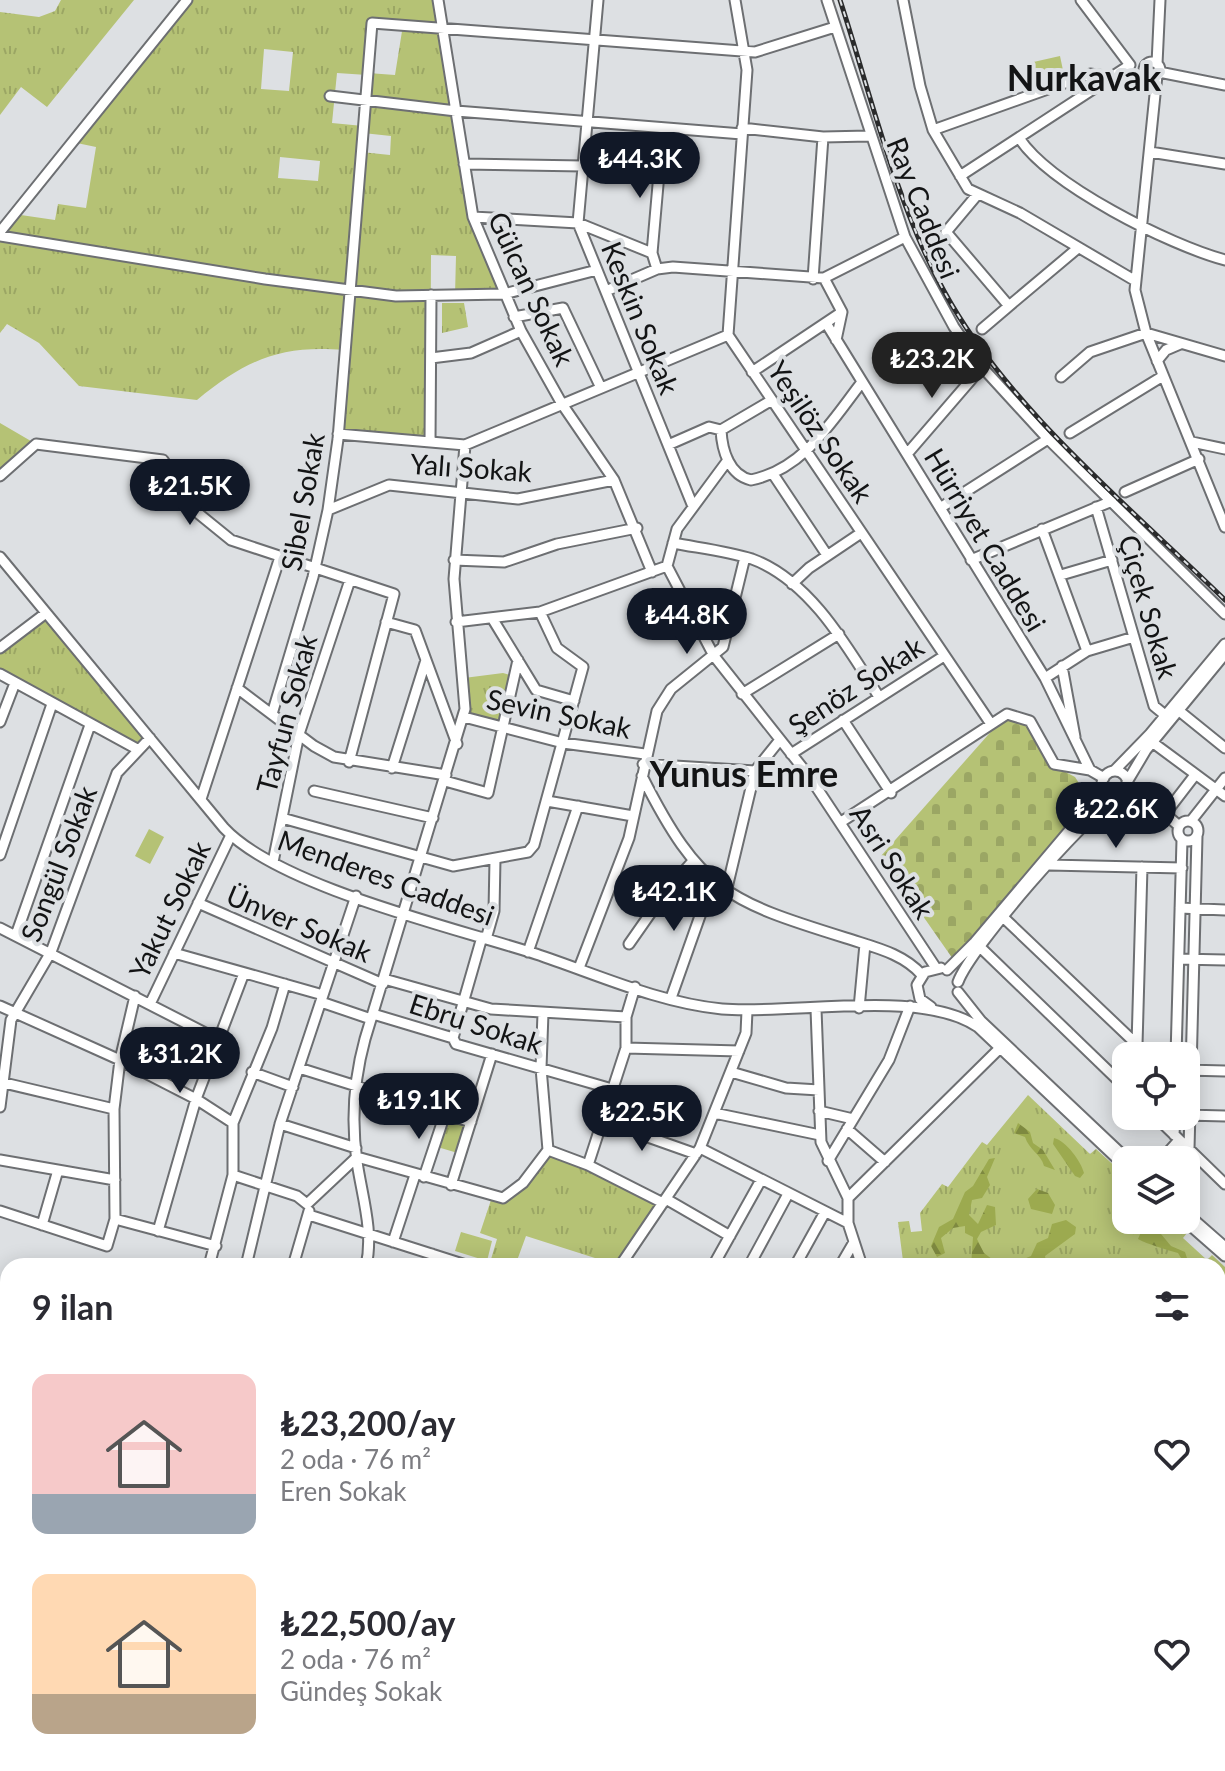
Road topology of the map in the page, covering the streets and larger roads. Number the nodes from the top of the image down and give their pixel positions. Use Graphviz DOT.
graph roads {
  1 [pos="187,0"];
  2 [pos="438,0"];
  3 [pos="598,0"];
  4 [pos="735,0"];
  5 [pos="827,0"];
  6 [pos="903,0"];
  7 [pos="1081,0"];
  8 [pos="1160,0"];
  9 [pos="442,27"];
  10 [pos="835,27"];
  11 [pos="595,39"];
  12 [pos="744,52"];
  13 [pos="1130,65"];
  14 [pos="1158,71"];
  15 [pos="1112,77"];
  16 [pos="1225,85"];
  17 [pos="330,96"];
  18 [pos="365,100"];
  19 [pos="456,111"];
  20 [pos="587,122"];
  21 [pos="663,128"];
  22 [pos="933,130"];
  23 [pos="742,131"];
  24 [pos="869,136"];
  25 [pos="823,137"];
  26 [pos="1019,138"];
  27 [pos="1150,152"];
  28 [pos="464,164"];
  29 [pos="1225,164"];
  30 [pos="583,166"];
  31 [pos="960,176"];
  32 [pos="977,195"];
  33 [pos="473,217"];
  34 [pos="578,223"];
  35 [pos="1141,225"];
  36 [pos="0,234"];
  37 [pos="905,237"];
  38 [pos="1078,248"];
  39 [pos="652,253"];
  40 [pos="1225,260"];
  41 [pos="657,269"];
  42 [pos="597,270"];
  43 [pos="732,273"];
  44 [pos="818,278"];
  45 [pos="1134,280"];
  46 [pos="348,291"];
  47 [pos="606,291"];
  48 [pos="504,294"];
  49 [pos="431,295"];
  50 [pos="1009,306"];
  51 [pos="842,312"];
  52 [pos="514,317"];
  53 [pos="826,323"];
  54 [pos="982,329"];
  55 [pos="521,331"];
  56 [pos="1146,333"];
  57 [pos="728,335"];
  58 [pos="836,340"];
  59 [pos="1180,344"];
  60 [pos="1225,356"];
  61 [pos="431,358"];
  62 [pos="1157,361"];
  63 [pos="982,367"];
  64 [pos="639,372"];
  65 [pos="752,372"];
  66 [pos="1163,376"];
  67 [pos="1061,377"];
  68 [pos="862,382"];
  69 [pos="601,388"];
  70 [pos="772,400"];
  71 [pos="562,404"];
  72 [pos="721,430"];
  73 [pos="1070,433"];
  74 [pos="338,434"];
  75 [pos="1048,439"];
  76 [pos="430,442"];
  77 [pos="1192,442"];
  78 [pos="465,445"];
  79 [pos="668,445"];
  80 [pos="1225,449"];
  81 [pos="807,453"];
  82 [pos="907,454"];
  83 [pos="1199,459"];
  84 [pos="728,460"];
  85 [pos="773,474"];
  86 [pos="0,476"];
  87 [pos="614,480"];
  88 [pos="1125,492"];
  89 [pos="1213,492"];
  90 [pos="459,494"];
  91 [pos="1225,494"];
  92 [pos="1112,501"];
  93 [pos="1221,503"];
  94 [pos="692,504"];
  95 [pos="1096,507"];
  96 [pos="940,508"];
  97 [pos="328,510"];
  98 [pos="1225,527"];
  99 [pos="637,528"];
  100 [pos="1042,529"];
  101 [pos="861,533"];
  102 [pos="673,543"];
  103 [pos="827,555"];
  104 [pos="0,557"];
  105 [pos="280,557"];
  106 [pos="745,557"];
  107 [pos="454,560"];
  108 [pos="971,560"];
  109 [pos="1112,560"];
  110 [pos="667,566"];
  111 [pos="315,568"];
  112 [pos="652,572"];
  113 [pos="1061,575"];
  114 [pos="350,580"];
  115 [pos="792,584"];
  116 [pos="540,612"];
  117 [pos="46,613"];
  118 [pos="1225,614"];
  119 [pos="492,618"];
  120 [pos="386,622"];
  121 [pos="456,622"];
  122 [pos="839,634"];
  123 [pos="1134,637"];
  124 [pos="1225,644"];
  125 [pos="0,648"];
  126 [pos="1087,651"];
  127 [pos="1225,654"];
  128 [pos="714,656"];
  129 [pos="944,656"];
  130 [pos="426,659"];
  131 [pos="518,660"];
  132 [pos="1062,666"];
  133 [pos="0,674"];
  134 [pos="1045,678"];
  135 [pos="15,683"];
  136 [pos="237,688"];
  137 [pos="742,694"];
  138 [pos="879,697"];
  139 [pos="574,701"];
  140 [pos="52,704"];
  141 [pos="1178,710"];
  142 [pos="272,714"];
  143 [pos="1165,715"];
  144 [pos="464,717"];
  145 [pos="843,720"];
  146 [pos="0,722"];
  147 [pos="991,724"];
  148 [pos="90,725"];
  149 [pos="504,728"];
  150 [pos="299,734"];
  151 [pos="150,738"];
  152 [pos="1075,738"];
  153 [pos="779,741"];
  154 [pos="1152,742"];
  155 [pos="563,743"];
  156 [pos="457,744"];
  157 [pos="1225,748"];
  158 [pos="137,749"];
  159 [pos="791,754"];
  160 [pos="644,759"];
  161 [pos="349,762"];
  162 [pos="392,768"];
  163 [pos="1090,770"];
  164 [pos="755,771"];
  165 [pos="1114,771"];
  166 [pos="1195,775"];
  167 [pos="642,776"];
  168 [pos="446,778"];
  169 [pos="1225,778"];
  170 [pos="1103,782"];
  171 [pos="1127,785"];
  172 [pos="314,791"];
  173 [pos="1215,791"];
  174 [pos="891,793"];
  175 [pos="1225,796"];
  176 [pos="1116,797"];
  177 [pos="201,799"];
  178 [pos="547,801"];
  179 [pos="578,806"];
  180 [pos="1165,814"];
  181 [pos="633,816"];
  182 [pos="282,818"];
  183 [pos="433,818"];
  184 [pos="1191,821"];
  185 [pos="841,822"];
  186 [pos="1179,826"];
  187 [pos="231,835"];
  188 [pos="1197,836"];
  189 [pos="1182,840"];
  190 [pos="0,855"];
  191 [pos="421,859"];
  192 [pos="495,859"];
  193 [pos="693,861"];
  194 [pos="273,862"];
  195 [pos="1049,865"];
  196 [pos="1142,867"];
  197 [pos="1182,868"];
  198 [pos="712,882"];
  199 [pos="726,892"];
  200 [pos="356,896"];
  201 [pos="198,903"];
  202 [pos="1180,908"];
  203 [pos="1195,909"];
  204 [pos="1225,910"];
  205 [pos="404,913"];
  206 [pos="1004,918"];
  207 [pos="0,928"];
  208 [pos="16,935"];
  209 [pos="484,938"];
  210 [pos="919,942"];
  211 [pos="629,944"];
  212 [pos="865,944"];
  213 [pos="980,947"];
  214 [pos="51,952"];
  215 [pos="528,952"];
  216 [pos="174,953"];
  217 [pos="901,957"];
  218 [pos="1179,959"];
  219 [pos="1194,960"];
  220 [pos="1225,960"];
  221 [pos="334,964"];
  222 [pos="579,968"];
  223 [pos="936,968"];
  224 [pos="947,970"];
  225 [pos="244,973"];
  226 [pos="922,975"];
  227 [pos="384,981"];
  228 [pos="285,984"];
  229 [pos="635,987"];
  230 [pos="958,987"];
  231 [pos="918,993"];
  232 [pos="135,996"];
  233 [pos="671,998"];
  234 [pos="322,999"];
  235 [pos="464,1001"];
  236 [pos="150,1004"];
  237 [pos="0,1006"];
  238 [pos="884,1006"];
  239 [pos="910,1006"];
  240 [pos="859,1008"];
  241 [pos="935,1008"];
  242 [pos="816,1009"];
  243 [pos="15,1011"];
  244 [pos="747,1011"];
  245 [pos="543,1013"];
  246 [pos="372,1017"];
  247 [pos="626,1017"];
  248 [pos="453,1038"];
  249 [pos="219,1040"];
  250 [pos="1134,1042"];
  251 [pos="1137,1042"];
  252 [pos="1176,1042"];
  253 [pos="1190,1042"];
  254 [pos="1002,1046"];
  255 [pos="626,1048"];
  256 [pos="739,1051"];
  257 [pos="492,1054"];
  258 [pos="120,1060"];
  259 [pos="299,1068"];
  260 [pos="541,1068"];
  261 [pos="1200,1070"];
  262 [pos="1225,1071"];
  263 [pos="252,1072"];
  264 [pos="731,1072"];
  265 [pos="1112,1074"];
  266 [pos="1,1082"];
  267 [pos="354,1086"];
  268 [pos="293,1087"];
  269 [pos="612,1089"];
  270 [pos="819,1090"];
  271 [pos="196,1099"];
  272 [pos="0,1107"];
  273 [pos="114,1109"];
  274 [pos="819,1111"];
  275 [pos="714,1113"];
  276 [pos="445,1114"];
  277 [pos="1200,1115"];
  278 [pos="604,1116"];
  279 [pos="1225,1116"];
  280 [pos="853,1119"];
  281 [pos="471,1122"];
  282 [pos="233,1123"];
  283 [pos="280,1124"];
  284 [pos="847,1129"];
  285 [pos="1169,1130"];
  286 [pos="1176,1130"];
  287 [pos="820,1135"];
  288 [pos="1177,1138"];
  289 [pos="1113,1146"];
  290 [pos="1171,1146"];
  291 [pos="1186,1146"];
  292 [pos="548,1150"];
  293 [pos="698,1151"];
  294 [pos="356,1152"];
  295 [pos="1112,1153"];
  296 [pos="0,1160"];
  297 [pos="1200,1160"];
  298 [pos="828,1161"];
  299 [pos="885,1162"];
  300 [pos="588,1165"];
  301 [pos="58,1170"];
  302 [pos="233,1175"];
  303 [pos="420,1176"];
  304 [pos="115,1180"];
  305 [pos="761,1180"];
  306 [pos="1225,1184"];
  307 [pos="451,1185"];
  308 [pos="266,1186"];
  309 [pos="788,1194"];
  310 [pos="848,1198"];
  311 [pos="664,1201"];
  312 [pos="308,1210"];
  313 [pos="0,1211"];
  314 [pos="825,1212"];
  315 [pos="115,1219"];
  316 [pos="848,1223"];
  317 [pos="42,1225"];
  318 [pos="1200,1225"];
  319 [pos="158,1231"];
  320 [pos="369,1234"];
  321 [pos="1200,1234"];
  322 [pos="730,1236"];
  323 [pos="393,1242"];
  324 [pos="854,1242"];
  325 [pos="216,1246"];
  326 [pos="1225,1247"];
  327 [pos="432,1254"];
  328 [pos="1225,1256"];
  329 [pos="212,1258"];
  330 [pos="248,1258"];
  331 [pos="295,1258"];
  332 [pos="367,1258"];
  333 [pos="431,1258"];
  334 [pos="444,1258"];
  335 [pos="625,1258"];
  336 [pos="718,1258"];
  337 [pos="753,1258"];
  338 [pos="799,1258"];
  339 [pos="845,1258"];
  340 [pos="859,1258"];
  1 -- 36 [label="street"];
  2 -- 9 [label="street, Gülcan Sokak"];
  3 -- 11 [label="street, Keskin Sokak"];
  4 -- 12 [label="street"];
  5 -- 10 [label="street, Ray Caddesi"];
  6 -- 22 [label="street"];
  7 -- 13 [label="street"];
  8 -- 14 [label="street"];
  9 -- 11 [label="street"];
  9 -- 18 [label="street, Sibel Sokak"];
  9 -- 19 [label="street, Gülcan Sokak"];
  10 -- 12 [label="street"];
  10 -- 24 [label="street, Ray Caddesi"];
  11 -- 12 [label="street"];
  11 -- 20 [label="street, Keskin Sokak"];
  12 -- 23 [label="street"];
  13 -- 14 [label="street"];
  13 -- 15 [label="street"];
  14 -- 16 [label="street"];
  14 -- 27 [label="street"];
  15 -- 22 [label="street"];
  15 -- 26 [label="street"];
  17 -- 18 [label="street"];
  18 -- 19 [label="street"];
  18 -- 46 [label="street, Sibel Sokak"];
  19 -- 20 [label="street"];
  19 -- 28 [label="street, Gülcan Sokak"];
  20 -- 21 [label="street"];
  20 -- 30 [label="street, Keskin Sokak"];
  21 -- 23 [label="street"];
  21 -- 39 [label="street"];
  22 -- 31 [label="street"];
  23 -- 25 [label="street"];
  23 -- 43 [label="street"];
  24 -- 25 [label="street"];
  24 -- 37 [label="street, Ray Caddesi"];
  25 -- 44 [label="street"];
  26 -- 31 [label="street"];
  26 -- 35 [label="street"];
  27 -- 29 [label="street"];
  27 -- 35 [label="street"];
  28 -- 30 [label="street"];
  28 -- 33 [label="street, Gülcan Sokak"];
  30 -- 34 [label="street, Keskin Sokak"];
  31 -- 32 [label="street"];
  32 -- 38 [label="street"];
  32 -- 50 [label="street"];
  33 -- 34 [label="street"];
  33 -- 48 [label="street, Gülcan Sokak"];
  34 -- 39 [label="street"];
  34 -- 42 [label="street, Keskin Sokak"];
  35 -- 40 [label="street"];
  35 -- 45 [label="street"];
  36 -- 46 [label="street"];
  37 -- 44 [label="street"];
  37 -- 63 [label="street, Ray Caddesi"];
  38 -- 45 [label="street"];
  38 -- 50 [label="street"];
  39 -- 41 [label="street"];
  41 -- 43 [label="street"];
  41 -- 47 [label="street"];
  42 -- 47 [label="street, Keskin Sokak"];
  42 -- 48 [label="street"];
  43 -- 44 [label="street"];
  43 -- 57 [label="street"];
  44 -- 51 [label="street"];
  45 -- 56 [label="street"];
  46 -- 49 [label="street"];
  46 -- 74 [label="street, Sibel Sokak"];
  47 -- 64 [label="street, Keskin Sokak"];
  48 -- 49 [label="street"];
  48 -- 52 [label="street, Gülcan Sokak"];
  49 -- 61 [label="street"];
  50 -- 54 [label="street"];
  51 -- 53 [label="street"];
  51 -- 58 [label="street"];
  52 -- 55 [label="street, Gülcan Sokak"];
  52 -- 69 [label="street"];
  53 -- 58 [label="street, Hürriyet Caddesi"];
  53 -- 65 [label="street"];
  55 -- 61 [label="street"];
  55 -- 71 [label="street, Gülcan Sokak"];
  56 -- 59 [label="street"];
  56 -- 62 [label="street"];
  56 -- 67 [label="street"];
  57 -- 64 [label="street"];
  57 -- 65 [label="street, Yeşilöz Sokak"];
  58 -- 68 [label="street, Hürriyet Caddesi"];
  59 -- 60 [label="street"];
  59 -- 62 [label="street"];
  61 -- 76 [label="street"];
  62 -- 66 [label="street"];
  63 -- 75 [label="street, Ray Caddesi"];
  63 -- 82 [label="street"];
  64 -- 69 [label="street"];
  64 -- 79 [label="street, Keskin Sokak"];
  65 -- 70 [label="street, Yeşilöz Sokak"];
  66 -- 73 [label="street"];
  66 -- 77 [label="street"];
  68 -- 81 [label="street"];
  68 -- 82 [label="street, Hürriyet Caddesi"];
  69 -- 71 [label="street"];
  70 -- 72 [label="street"];
  70 -- 81 [label="street, Yeşilöz Sokak"];
  71 -- 78 [label="street"];
  71 -- 87 [label="street, Gülcan Sokak"];
  72 -- 79 [label="street"];
  72 -- 84 [label="street"];
  74 -- 76 [label="street"];
  74 -- 97 [label="street, Sibel Sokak"];
  75 -- 92 [label="street, Ray Caddesi"];
  75 -- 96 [label="street"];
  76 -- 78 [label="street"];
  77 -- 80 [label="street"];
  77 -- 83 [label="street"];
  78 -- 90 [label="street"];
  79 -- 94 [label="street, Keskin Sokak"];
  81 -- 85 [label="street"];
  81 -- 101 [label="street, Yeşilöz Sokak"];
  82 -- 96 [label="street, Hürriyet Caddesi"];
  83 -- 88 [label="street"];
  83 -- 89 [label="street"];
  84 -- 85 [label="street"];
  84 -- 94 [label="street"];
  85 -- 103 [label="street"];
  86 -- 105 [label="street"];
  87 -- 90 [label="street, Yalı Sokak"];
  87 -- 99 [label="street, Gülcan Sokak"];
  89 -- 91 [label="street"];
  89 -- 93 [label="street"];
  90 -- 97 [label="street, Yalı Sokak"];
  90 -- 107 [label="street"];
  92 -- 95 [label="street"];
  92 -- 118 [label="street, Ray Caddesi"];
  93 -- 98 [label="street"];
  94 -- 102 [label="street"];
  95 -- 100 [label="street"];
  95 -- 109 [label="street, Çiçek Sokak"];
  96 -- 108 [label="street, Hürriyet Caddesi"];
  97 -- 111 [label="street, Sibel Sokak"];
  99 -- 107 [label="street"];
  99 -- 112 [label="street, Gülcan Sokak"];
  100 -- 108 [label="street"];
  100 -- 113 [label="street"];
  101 -- 103 [label="street"];
  101 -- 129 [label="street, Yeşilöz Sokak"];
  102 -- 106 [label="street"];
  102 -- 110 [label="street"];
  103 -- 115 [label="street"];
  104 -- 117 [label="street, Menderes Caddesi"];
  105 -- 111 [label="street"];
  105 -- 136 [label="street"];
  106 -- 115 [label="street"];
  106 -- 128 [label="street"];
  107 -- 121 [label="street"];
  108 -- 134 [label="street, Hürriyet Caddesi"];
  109 -- 113 [label="street"];
  109 -- 123 [label="street, Çiçek Sokak"];
  110 -- 112 [label="street"];
  110 -- 128 [label="street, Asri Sokak"];
  111 -- 114 [label="street"];
  111 -- 142 [label="street, Sibel Sokak"];
  112 -- 116 [label="street"];
  113 -- 126 [label="street"];
  114 -- 120 [label="street"];
  114 -- 150 [label="street, Tayfun Sokak"];
  115 -- 122 [label="street"];
  116 -- 119 [label="street"];
  116 -- 139 [label="street"];
  117 -- 125 [label="street"];
  117 -- 151 [label="street, Menderes Caddesi"];
  119 -- 121 [label="street"];
  119 -- 131 [label="street"];
  120 -- 130 [label="street"];
  120 -- 161 [label="street"];
  121 -- 144 [label="street"];
  122 -- 137 [label="street"];
  122 -- 138 [label="street"];
  123 -- 126 [label="street"];
  123 -- 143 [label="street, Çiçek Sokak"];
  124 -- 143 [label="street"];
  126 -- 132 [label="street"];
  127 -- 141 [label="street"];
  128 -- 137 [label="street, Asri Sokak"];
  128 -- 160 [label="street"];
  129 -- 138 [label="street, Şenöz Sokak"];
  129 -- 147 [label="street, Yeşilöz Sokak"];
  130 -- 156 [label="street"];
  130 -- 162 [label="street"];
  131 -- 139 [label="street"];
  131 -- 149 [label="street"];
  132 -- 134 [label="street"];
  132 -- 152 [label="street"];
  133 -- 135 [label="street"];
  134 -- 152 [label="street, Hürriyet Caddesi"];
  135 -- 140 [label="street"];
  135 -- 146 [label="street"];
  136 -- 142 [label="street"];
  136 -- 177 [label="street"];
  137 -- 153 [label="street, Asri Sokak"];
  138 -- 145 [label="street, Şenöz Sokak"];
  139 -- 155 [label="street"];
  140 -- 148 [label="street"];
  140 -- 190 [label="street"];
  141 -- 154 [label="street"];
  141 -- 157 [label="street"];
  142 -- 150 [label="street"];
  143 -- 165 [label="street"];
  144 -- 149 [label="street, Sevin Sokak"];
  144 -- 156 [label="street"];
  145 -- 159 [label="street, Şenöz Sokak"];
  145 -- 174 [label="street"];
  147 -- 163 [label="street"];
  147 -- 174 [label="street"];
  148 -- 158 [label="street"];
  148 -- 208 [label="street"];
  149 -- 155 [label="street, Sevin Sokak"];
  149 -- 168 [label="street"];
  150 -- 161 [label="street"];
  150 -- 182 [label="street, Tayfun Sokak"];
  151 -- 158 [label="street, Songül Sokak"];
  151 -- 177 [label="street, Menderes Caddesi"];
  152 -- 163 [label="street, Hürriyet Caddesi"];
  153 -- 159 [label="street, Asri Sokak"];
  153 -- 164 [label="street"];
  154 -- 166 [label="street"];
  154 -- 171 [label="street"];
  155 -- 160 [label="street, Sevin Sokak"];
  155 -- 178 [label="street"];
  156 -- 168 [label="street"];
  158 -- 214 [label="street, Songül Sokak"];
  159 -- 185 [label="street, Asri Sokak"];
  160 -- 164 [label="street, Sevin Sokak"];
  160 -- 167 [label="street"];
  161 -- 162 [label="street"];
  162 -- 168 [label="street"];
  163 -- 170 [label="street"];
  164 -- 199 [label="street"];
  165 -- 170 [label="street"];
  165 -- 171 [label="street"];
  166 -- 173 [label="street"];
  166 -- 180 [label="street"];
  167 -- 181 [label="street"];
  167 -- 193 [label="street"];
  168 -- 183 [label="street"];
  169 -- 173 [label="street"];
  170 -- 176 [label="street"];
  170 -- 224 [label="street"];
  171 -- 176 [label="street"];
  171 -- 180 [label="street"];
  172 -- 183 [label="street"];
  173 -- 175 [label="street"];
  173 -- 184 [label="street"];
  174 -- 185 [label="street"];
  176 -- 195 [label="street"];
  177 -- 187 [label="street, Menderes Caddesi"];
  178 -- 179 [label="street"];
  178 -- 192 [label="street"];
  179 -- 181 [label="street"];
  179 -- 215 [label="street"];
  180 -- 186 [label="street"];
  181 -- 222 [label="street"];
  182 -- 191 [label="street"];
  182 -- 194 [label="street, Tayfun Sokak"];
  183 -- 191 [label="street"];
  184 -- 186 [label="street"];
  184 -- 188 [label="street"];
  185 -- 210 [label="street, Asri Sokak"];
  186 -- 189 [label="street"];
  187 -- 194 [label="street, Menderes Caddesi"];
  187 -- 201 [label="street, Yakut Sokak"];
  188 -- 189 [label="street"];
  188 -- 203 [label="street"];
  189 -- 197 [label="street"];
  191 -- 192 [label="street"];
  191 -- 205 [label="street"];
  192 -- 209 [label="street"];
  193 -- 198 [label="street"];
  193 -- 211 [label="street"];
  194 -- 200 [label="street, Menderes Caddesi"];
  195 -- 196 [label="street"];
  195 -- 206 [label="street"];
  196 -- 197 [label="street"];
  196 -- 251 [label="street"];
  197 -- 202 [label="street"];
  198 -- 199 [label="street"];
  198 -- 233 [label="street"];
  199 -- 212 [label="street"];
  200 -- 205 [label="street, Menderes Caddesi"];
  200 -- 221 [label="street"];
  201 -- 216 [label="street, Yakut Sokak"];
  201 -- 221 [label="street, Ünver Sokak"];
  202 -- 203 [label="street"];
  202 -- 218 [label="street"];
  203 -- 204 [label="street"];
  203 -- 219 [label="street"];
  205 -- 209 [label="street, Menderes Caddesi"];
  205 -- 227 [label="street"];
  206 -- 213 [label="street"];
  206 -- 250 [label="street"];
  207 -- 208 [label="street"];
  208 -- 214 [label="street"];
  209 -- 215 [label="street, Menderes Caddesi"];
  209 -- 235 [label="street"];
  210 -- 217 [label="street"];
  210 -- 223 [label="street, Asri Sokak"];
  212 -- 217 [label="street"];
  212 -- 240 [label="street"];
  213 -- 230 [label="street"];
  213 -- 265 [label="street"];
  214 -- 232 [label="street"];
  214 -- 243 [label="street, Songül Sokak"];
  215 -- 222 [label="street, Menderes Caddesi"];
  216 -- 225 [label="street, Ebru Sokak"];
  216 -- 236 [label="street, Yakut Sokak"];
  217 -- 226 [label="street"];
  218 -- 219 [label="street"];
  218 -- 252 [label="street"];
  219 -- 220 [label="street"];
  219 -- 253 [label="street"];
  221 -- 227 [label="street, Ünver Sokak"];
  221 -- 234 [label="street"];
  222 -- 229 [label="street, Menderes Caddesi"];
  223 -- 224 [label="street"];
  223 -- 226 [label="street"];
  224 -- 230 [label="street"];
  225 -- 228 [label="street, Ebru Sokak"];
  225 -- 249 [label="street"];
  226 -- 231 [label="street"];
  227 -- 235 [label="street, Ünver Sokak"];
  227 -- 246 [label="street"];
  228 -- 234 [label="street, Ebru Sokak"];
  228 -- 263 [label="street"];
  229 -- 233 [label="street, Menderes Caddesi"];
  229 -- 247 [label="street"];
  230 -- 241 [label="street"];
  230 -- 254 [label="street, Menderes Caddesi"];
  231 -- 238 [label="street, Menderes Caddesi"];
  231 -- 241 [label="street"];
  232 -- 236 [label="street"];
  232 -- 258 [label="street, Yakut Sokak"];
  233 -- 244 [label="street, Menderes Caddesi"];
  234 -- 246 [label="street, Ebru Sokak"];
  234 -- 259 [label="street"];
  235 -- 245 [label="street, Ünver Sokak"];
  235 -- 248 [label="street"];
  236 -- 249 [label="street"];
  237 -- 243 [label="street"];
  238 -- 239 [label="street, Menderes Caddesi"];
  238 -- 240 [label="street, Menderes Caddesi"];
  239 -- 241 [label="street, Menderes Caddesi"];
  239 -- 280 [label="street"];
  240 -- 242 [label="street, Menderes Caddesi"];
  241 -- 254 [label="street, Menderes Caddesi"];
  242 -- 244 [label="street, Menderes Caddesi"];
  242 -- 270 [label="street"];
  243 -- 258 [label="street"];
  243 -- 266 [label="street, Songül Sokak"];
  244 -- 256 [label="street"];
  245 -- 247 [label="street, Ünver Sokak"];
  245 -- 260 [label="street"];
  246 -- 248 [label="street, Ebru Sokak"];
  246 -- 267 [label="street"];
  247 -- 255 [label="street"];
  248 -- 257 [label="street, Ebru Sokak"];
  249 -- 271 [label="street"];
  254 -- 289 [label="street, Menderes Caddesi"];
  254 -- 295 [label="street, Menderes Caddesi"];
  254 -- 299 [label="street"];
  255 -- 256 [label="street"];
  255 -- 269 [label="street"];
  256 -- 264 [label="street"];
  257 -- 260 [label="street, Ebru Sokak"];
  257 -- 281 [label="street"];
  258 -- 271 [label="street"];
  258 -- 273 [label="street, Yakut Sokak"];
  259 -- 267 [label="street"];
  259 -- 268 [label="street"];
  260 -- 269 [label="street, Ebru Sokak"];
  260 -- 292 [label="street"];
  261 -- 262 [label="street"];
  263 -- 268 [label="street"];
  263 -- 282 [label="street"];
  264 -- 270 [label="street"];
  264 -- 275 [label="street"];
  266 -- 272 [label="street, Songül Sokak"];
  266 -- 273 [label="street"];
  267 -- 276 [label="street"];
  267 -- 294 [label="street"];
  268 -- 283 [label="street"];
  269 -- 278 [label="street"];
  270 -- 274 [label="street"];
  271 -- 282 [label="street"];
  271 -- 319 [label="street"];
  273 -- 304 [label="street, Yakut Sokak"];
  274 -- 280 [label="street"];
  274 -- 287 [label="street"];
  275 -- 287 [label="street"];
  275 -- 293 [label="street"];
  276 -- 281 [label="street"];
  276 -- 303 [label="street"];
  277 -- 279 [label="street"];
  278 -- 293 [label="street"];
  278 -- 300 [label="street"];
  280 -- 284 [label="street"];
  281 -- 307 [label="street"];
  282 -- 302 [label="street"];
  283 -- 294 [label="street"];
  283 -- 308 [label="street"];
  284 -- 298 [label="street"];
  284 -- 299 [label="street"];
  285 -- 288 [label="street"];
  286 -- 288 [label="street"];
  287 -- 298 [label="street"];
  288 -- 290 [label="street"];
  288 -- 291 [label="street"];
  292 -- 300 [label="street"];
  292 -- 307 [label="street"];
  293 -- 305 [label="street"];
  293 -- 311 [label="street"];
  294 -- 303 [label="street"];
  294 -- 312 [label="street"];
  294 -- 320 [label="street"];
  296 -- 301 [label="street"];
  297 -- 306 [label="street"];
  298 -- 310 [label="street"];
  299 -- 310 [label="street"];
  300 -- 311 [label="street"];
  301 -- 304 [label="street"];
  301 -- 317 [label="street"];
  302 -- 308 [label="street"];
  302 -- 325 [label="street"];
  303 -- 307 [label="street"];
  303 -- 323 [label="street"];
  304 -- 315 [label="street, Yakut Sokak"];
  305 -- 309 [label="street"];
  305 -- 322 [label="street"];
  308 -- 312 [label="street"];
  308 -- 330 [label="street"];
  309 -- 314 [label="street"];
  309 -- 337 [label="street"];
  310 -- 316 [label="street"];
  311 -- 322 [label="street"];
  311 -- 335 [label="street"];
  312 -- 320 [label="street"];
  312 -- 331 [label="street"];
  313 -- 317 [label="street"];
  314 -- 316 [label="street"];
  314 -- 338 [label="street"];
  315 -- 317 [label="street"];
  315 -- 319 [label="street"];
  316 -- 324 [label="street"];
  318 -- 326 [label="street"];
  319 -- 325 [label="street"];
  320 -- 323 [label="street"];
  320 -- 332 [label="street"];
  321 -- 328 [label="street"];
  322 -- 336 [label="street"];
  323 -- 327 [label="street"];
  324 -- 339 [label="street"];
  324 -- 340 [label="street"];
  325 -- 329 [label="street"];
  327 -- 333 [label="street"];
  327 -- 334 [label="street"];
}
